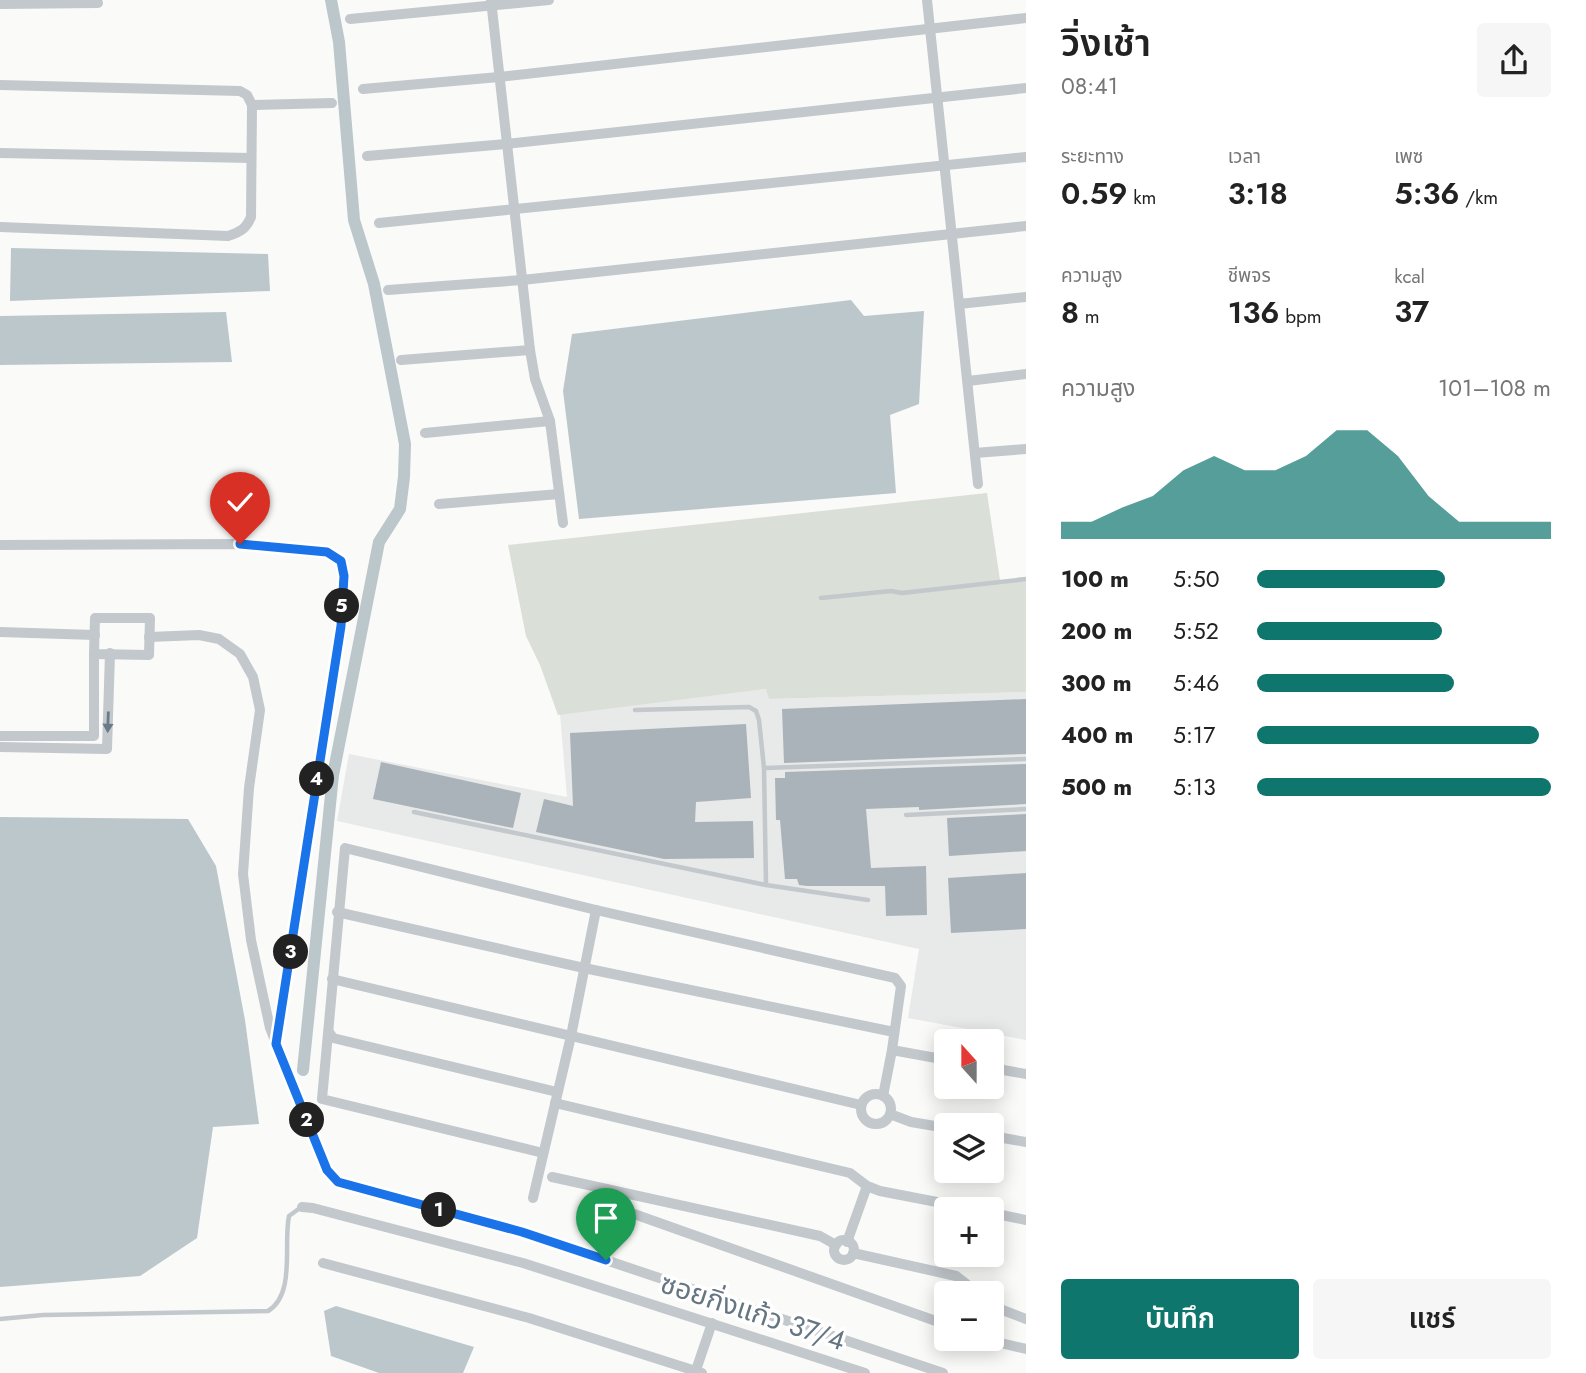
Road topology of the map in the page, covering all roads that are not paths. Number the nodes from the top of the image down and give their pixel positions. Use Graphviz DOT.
graph roads {
  1 [pos="549,0"];
  2 [pos="927,0"];
  3 [pos="491,3"];
  4 [pos="0,4"];
  5 [pos="99,4"];
  6 [pos="1026,18"];
  7 [pos="350,19"];
  8 [pos="929,30"];
  9 [pos="499,77"];
  10 [pos="0,85"];
  11 [pos="1026,88"];
  12 [pos="363,89"];
  13 [pos="937,97"];
  14 [pos="332,103"];
  15 [pos="252,105"];
  16 [pos="506,144"];
  17 [pos="0,153"];
  18 [pos="368,156"];
  19 [pos="1026,157"];
  20 [pos="251,158"];
  21 [pos="946,166"];
  22 [pos="513,211"];
  23 [pos="379,223"];
  24 [pos="1026,226"];
  25 [pos="0,227"];
  26 [pos="952,234"];
  27 [pos="522,279"];
  28 [pos="388,290"];
  29 [pos="1026,297"];
  30 [pos="959,304"];
  31 [pos="530,350"];
  32 [pos="401,360"];
  33 [pos="1026,374"];
  34 [pos="968,381"];
  35 [pos="550,421"];
  36 [pos="425,433"];
  37 [pos="1026,449"];
  38 [pos="975,453"];
  39 [pos="978,484"];
  40 [pos="559,494"];
  41 [pos="439,505"];
  42 [pos="563,523"];
  43 [pos="0,545"];
  44 [pos="1026,579"];
  45 [pos="821,598"];
  46 [pos="0,632"];
  47 [pos="95,635"];
  48 [pos="149,637"];
  49 [pos="110,653"];
  50 [pos="94,654"];
  51 [pos="635,710"];
  52 [pos="0,736"];
  53 [pos="86,736"];
  54 [pos="0,747"];
  55 [pos="84,748"];
  56 [pos="1026,759"];
  57 [pos="764,768"];
  58 [pos="1026,809"];
  59 [pos="414,813"];
  60 [pos="906,816"];
  61 [pos="766,885"];
  62 [pos="868,900"];
  63 [pos="596,910"];
  64 [pos="337,912"];
  65 [pos="584,968"];
  66 [pos="332,979"];
  67 [pos="329,1032"];
  68 [pos="894,1032"];
  69 [pos="570,1036"];
  70 [pos="276,1044"];
  71 [pos="892,1050"];
  72 [pos="934,1058"];
  73 [pos="1004,1070"];
  74 [pos="1026,1074"];
  75 [pos="883,1096"];
  76 [pos="556,1098"];
  77 [pos="861,1105"];
  78 [pos="890,1114"];
  79 [pos="934,1126"];
  80 [pos="1004,1138"];
  81 [pos="1026,1142"];
  82 [pos="543,1153"];
  83 [pos="552,1177"];
  84 [pos="867,1186"];
  85 [pos="607,1189"];
  86 [pos="533,1198"];
  87 [pos="934,1201"];
  88 [pos="302,1207"];
  89 [pos="1004,1215"];
  90 [pos="1026,1220"];
  91 [pos="847,1241"];
  92 [pos="836,1245"];
  93 [pos="853,1253"];
  94 [pos="323,1263"];
  95 [pos="962,1281"];
  96 [pos="1004,1311"];
  97 [pos="0,1319"];
  98 [pos="1026,1319"];
  99 [pos="934,1320"];
  100 [pos="712,1323"];
  101 [pos="1004,1344"];
  102 [pos="1026,1349"];
  103 [pos="697,1372"];
  104 [pos="865,1373"];
  105 [pos="943,1373"];
  1 -- 3 [label="street"];
  2 -- 8 [label="street"];
  3 -- 7 [label="street"];
  3 -- 9 [label="street"];
  4 -- 5 [label="street"];
  6 -- 8 [label="street"];
  8 -- 9 [label="street"];
  8 -- 13 [label="street"];
  9 -- 12 [label="street"];
  9 -- 16 [label="street"];
  10 -- 15 [label="street"];
  11 -- 13 [label="street"];
  13 -- 16 [label="street"];
  13 -- 21 [label="street"];
  14 -- 15 [label="street"];
  15 -- 20 [label="street"];
  16 -- 18 [label="street"];
  16 -- 22 [label="street"];
  17 -- 20 [label="street"];
  19 -- 21 [label="street"];
  20 -- 25 [label="street"];
  21 -- 22 [label="street"];
  21 -- 26 [label="street"];
  22 -- 23 [label="street"];
  22 -- 27 [label="street"];
  24 -- 26 [label="street"];
  26 -- 27 [label="street"];
  26 -- 30 [label="street"];
  27 -- 28 [label="street"];
  27 -- 31 [label="street"];
  29 -- 30 [label="street"];
  30 -- 34 [label="street"];
  31 -- 32 [label="street"];
  31 -- 35 [label="street"];
  33 -- 34 [label="street"];
  34 -- 38 [label="street"];
  35 -- 36 [label="street"];
  35 -- 40 [label="street"];
  37 -- 38 [label="street"];
  38 -- 39 [label="street"];
  40 -- 41 [label="street"];
  40 -- 42 [label="street"];
  43 -- 70 [label="street"];
  44 -- 45 [label="lane"];
  46 -- 47 [label="street"];
  47 -- 48 [label="street"];
  47 -- 50 [label="street"];
  48 -- 49 [label="street"];
  48 -- 70 [label="street"];
  49 -- 50 [label="street"];
  49 -- 55 [label="street, one-way"];
  50 -- 53 [label="street"];
  51 -- 57 [label="lane"];
  52 -- 53 [label="street"];
  53 -- 55 [label="street"];
  54 -- 55 [label="street"];
  56 -- 57 [label="lane"];
  57 -- 61 [label="lane"];
  58 -- 60 [label="lane"];
  59 -- 61 [label="lane"];
  61 -- 62 [label="lane"];
  63 -- 64 [label="street"];
  63 -- 65 [label="street"];
  63 -- 68 [label="street"];
  64 -- 65 [label="street"];
  64 -- 66 [label="street"];
  65 -- 68 [label="street"];
  65 -- 69 [label="street"];
  66 -- 67 [label="street"];
  66 -- 69 [label="street"];
  67 -- 76 [label="street"];
  67 -- 82 [label="street"];
  68 -- 71 [label="street"];
  69 -- 76 [label="street"];
  69 -- 77 [label="street"];
  70 -- 105 [label="street"];
  71 -- 72 [label="street"];
  71 -- 75 [label="street"];
  73 -- 74 [label="street"];
  75 -- 77 [label="street"];
  75 -- 78 [label="street"];
  76 -- 82 [label="street"];
  76 -- 84 [label="street"];
  77 -- 78 [label="street"];
  78 -- 79 [label="street"];
  80 -- 81 [label="street"];
  82 -- 86 [label="street"];
  83 -- 85 [label="street"];
  84 -- 87 [label="street"];
  84 -- 91 [label="street"];
  85 -- 92 [label="street"];
  85 -- 99 [label="street"];
  88 -- 97 [label="lane"];
  88 -- 100 [label="street, ซอยกิ่งแก้ว 37/4"];
  89 -- 90 [label="street"];
  91 -- 92 [label="street"];
  91 -- 93 [label="street"];
  92 -- 93 [label="street"];
  93 -- 95 [label="street"];
  94 -- 103 [label="street"];
  96 -- 98 [label="street"];
  100 -- 103 [label="street"];
  100 -- 104 [label="street, ซอยกิ่งแก้ว 37/4"];
  101 -- 102 [label="street"];
}
